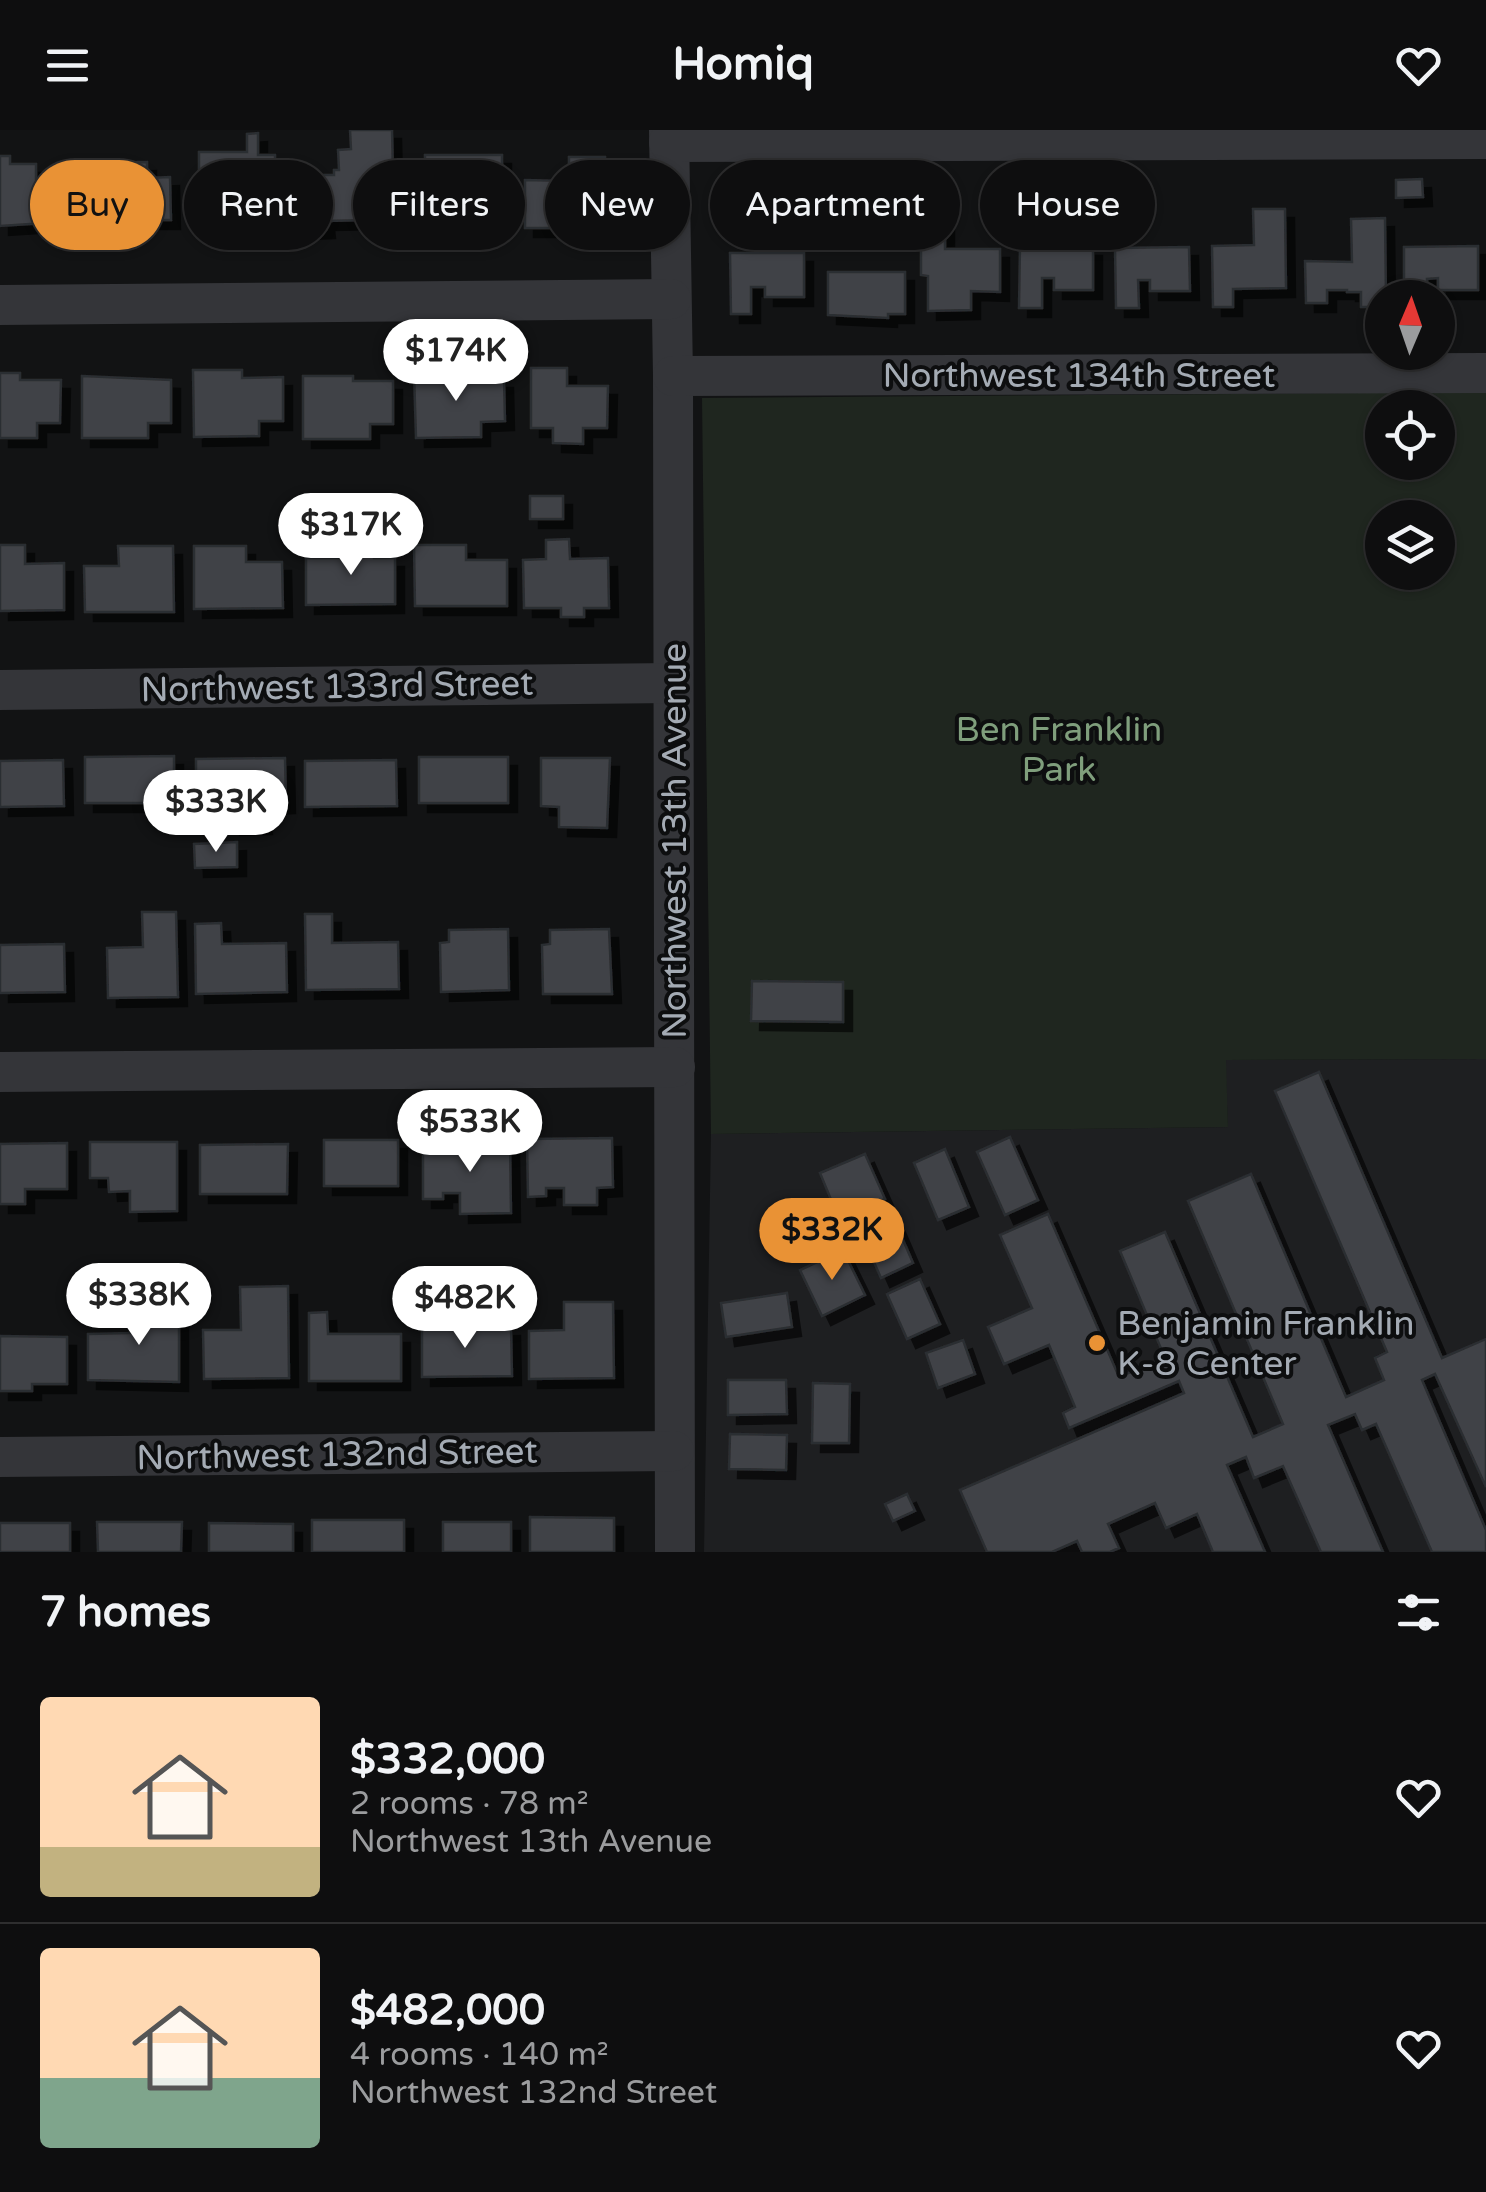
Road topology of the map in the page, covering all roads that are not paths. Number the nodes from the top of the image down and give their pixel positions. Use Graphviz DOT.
graph roads {
  1 [pos="669,136"];
  2 [pos="1486,139"];
  3 [pos="671,299"];
  4 [pos="0,305"];
  5 [pos="1486,373"];
  6 [pos="673,376"];
  7 [pos="673,683"];
  8 [pos="0,690"];
  9 [pos="675,1067"];
  10 [pos="0,1072"];
  11 [pos="674,1451"];
  12 [pos="0,1457"];
  13 [pos="675,1552"];
  1 -- 2 [label="street"];
  1 -- 3 [label="street, Northwest 13th Avenue"];
  3 -- 4 [label="street"];
  3 -- 6 [label="street, Northwest 13th Avenue"];
  5 -- 6 [label="street, Northwest 134th Street"];
  6 -- 7 [label="street, Northwest 13th Avenue"];
  7 -- 8 [label="street, Northwest 133rd Street"];
  7 -- 9 [label="street, Northwest 13th Avenue"];
  9 -- 10 [label="street"];
  9 -- 11 [label="street, Northwest 13th Avenue"];
  11 -- 12 [label="street, Northwest 132nd Street"];
  11 -- 13 [label="street, Northwest 13th Avenue"];
}
